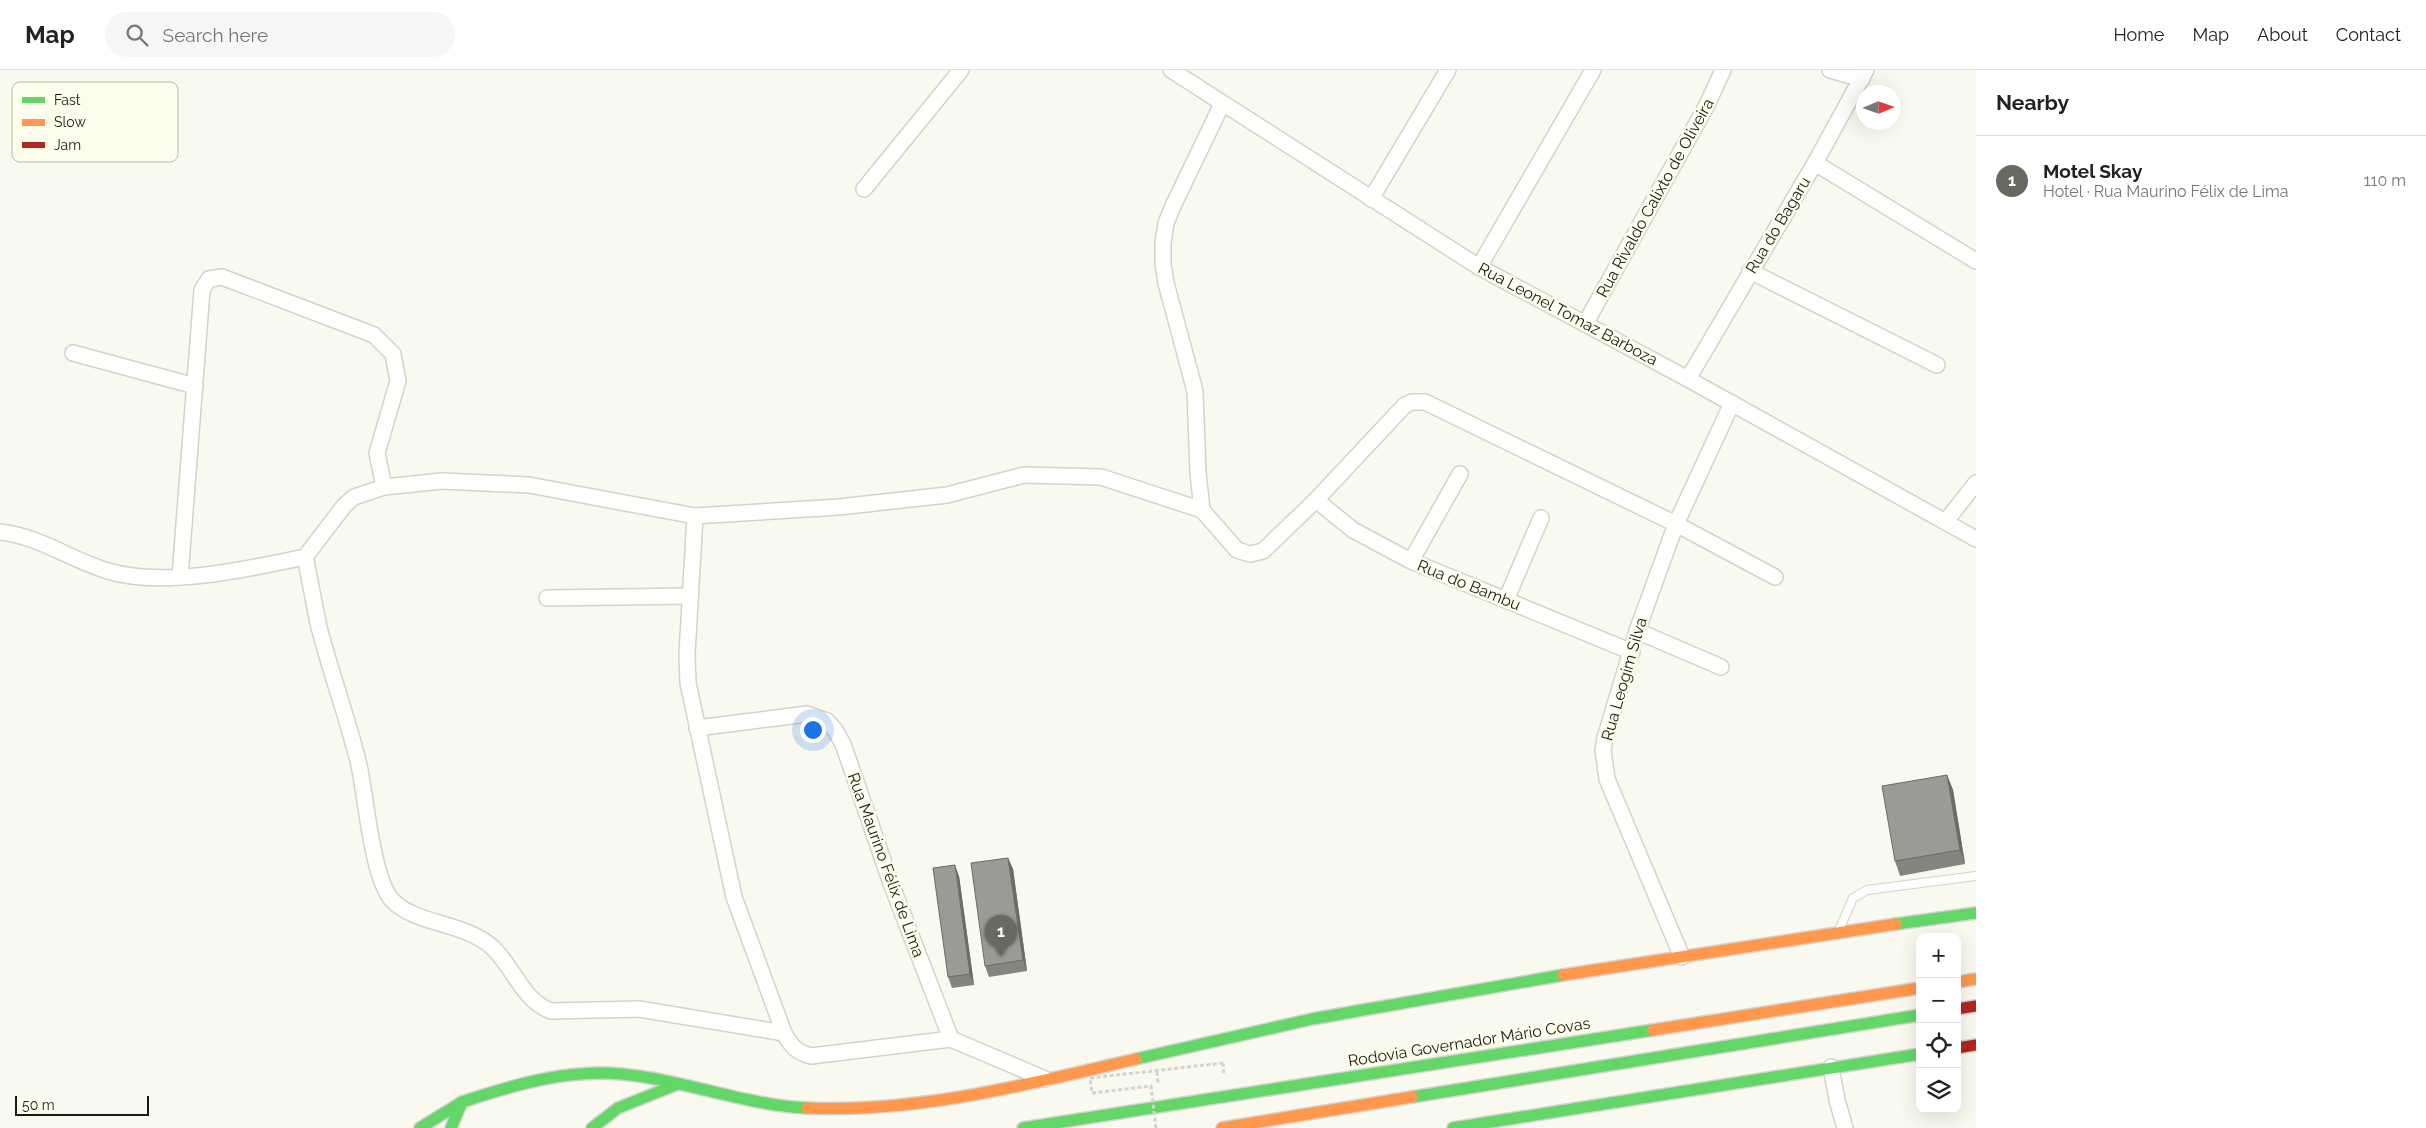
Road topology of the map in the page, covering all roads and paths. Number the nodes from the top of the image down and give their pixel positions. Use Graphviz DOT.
graph roads {
  1 [pos="961,70"];
  2 [pos="1171,70"];
  3 [pos="1448,70"];
  4 [pos="1593,70"];
  5 [pos="1723,70"];
  6 [pos="1830,70"];
  7 [pos="1864,74"];
  8 [pos="1222,104"];
  9 [pos="1816,163"];
  10 [pos="864,189"];
  11 [pos="1371,199"];
  12 [pos="1976,261"];
  13 [pos="1479,267"];
  14 [pos="1750,271"];
  15 [pos="1585,324"];
  16 [pos="73,353"];
  17 [pos="1937,364"];
  18 [pos="1688,378"];
  19 [pos="195,386"];
  20 [pos="1732,403"];
  21 [pos="1460,474"];
  22 [pos="1976,483"];
  23 [pos="384,487"];
  24 [pos="1316,500"];
  25 [pos="1202,510"];
  26 [pos="695,516"];
  27 [pos="1541,518"];
  28 [pos="1946,521"];
  29 [pos="1676,524"];
  30 [pos="0,532"];
  31 [pos="1976,539"];
  32 [pos="305,557"];
  33 [pos="1411,561"];
  34 [pos="180,577"];
  35 [pos="1775,577"];
  36 [pos="690,596"];
  37 [pos="547,598"];
  38 [pos="1506,600"];
  39 [pos="1637,631"];
  40 [pos="1632,652"];
  41 [pos="1720,668"];
  42 [pos="697,728"];
  43 [pos="1976,876"];
  44 [pos="1976,913"];
  45 [pos="1838,932"];
  46 [pos="1682,956"];
  47 [pos="1976,979"];
  48 [pos="1961,981"];
  49 [pos="1916,989"];
  50 [pos="1976,1006"];
  51 [pos="1961,1008"];
  52 [pos="1916,1016"];
  53 [pos="784,1033"];
  54 [pos="951,1040"];
  55 [pos="1976,1045"];
  56 [pos="1961,1047"];
  57 [pos="1916,1055"];
  58 [pos="1223,1063"];
  59 [pos="1832,1067"];
  60 [pos="1046,1080"];
  61 [pos="678,1084"];
  62 [pos="462,1102"];
  63 [pos="1534,1115"];
  64 [pos="420,1128"];
  65 [pos="451,1128"];
  66 [pos="592,1128"];
  67 [pos="1023,1128"];
  68 [pos="1156,1128"];
  69 [pos="1222,1128"];
  70 [pos="1453,1128"];
  71 [pos="1521,1128"];
  72 [pos="1845,1128"];
  1 -- 10 [label="street"];
  2 -- 8 [label="street, Rua Leonel Tomaz Barboza"];
  3 -- 11 [label="street"];
  4 -- 13 [label="street"];
  5 -- 15 [label="street, Rua Rivaldo Calixto de Oliveira"];
  6 -- 7 [label="street"];
  7 -- 9 [label="street, Rua do Bagaru"];
  8 -- 11 [label="street, Rua Leonel Tomaz Barboza"];
  8 -- 25 [label="street"];
  9 -- 12 [label="street"];
  9 -- 14 [label="street, Rua do Bagaru"];
  11 -- 13 [label="street, Rua Leonel Tomaz Barboza"];
  13 -- 15 [label="street, Rua Leonel Tomaz Barboza"];
  14 -- 17 [label="street"];
  14 -- 18 [label="street, Rua do Bagaru"];
  15 -- 18 [label="street, Rua Leonel Tomaz Barboza"];
  16 -- 19 [label="street"];
  18 -- 20 [label="street, Rua Leonel Tomaz Barboza"];
  19 -- 23 [label="street"];
  19 -- 34 [label="street"];
  20 -- 28 [label="street, Rua Leonel Tomaz Barboza"];
  20 -- 29 [label="street, Rua Leogim Silva"];
  21 -- 33 [label="street"];
  22 -- 28 [label="street"];
  23 -- 26 [label="street"];
  23 -- 32 [label="street"];
  24 -- 25 [label="street"];
  24 -- 29 [label="street"];
  24 -- 33 [label="street, Rua do Bambu"];
  25 -- 26 [label="street"];
  26 -- 36 [label="street"];
  27 -- 38 [label="street"];
  28 -- 31 [label="street, Rua Leonel Tomaz Barboza"];
  29 -- 35 [label="street"];
  29 -- 39 [label="street, Rua Leogim Silva"];
  30 -- 34 [label="street"];
  32 -- 34 [label="street"];
  32 -- 53 [label="street"];
  33 -- 38 [label="street, Rua do Bambu"];
  36 -- 37 [label="street"];
  36 -- 42 [label="street"];
  38 -- 40 [label="street, Rua do Bambu"];
  39 -- 40 [label="street, Rua Leogim Silva"];
  39 -- 41 [label="street"];
  40 -- 46 [label="street, Rua Leogim Silva"];
  42 -- 53 [label="street"];
  42 -- 54 [label="street, Rua Maurino Félix de Lima"];
  43 -- 45 [label="lane"];
  44 -- 45 [label="main road"];
  45 -- 46 [label="main road"];
  46 -- 60 [label="main road"];
  47 -- 48 [label="main road"];
  49 -- 67 [label="main road, Rodovia Governador Mário Covas"];
  50 -- 51 [label="main road"];
  52 -- 69 [label="main road"];
  53 -- 54 [label="street"];
  54 -- 60 [label="street"];
  55 -- 56 [label="main road"];
  57 -- 59 [label="main road"];
  58 -- 68 [label="path, bridge"];
  59 -- 63 [label="main road"];
  59 -- 72 [label="street"];
  60 -- 61 [label="main road"];
  61 -- 62 [label="main road"];
  61 -- 66 [label="main road"];
  62 -- 64 [label="main road"];
  62 -- 65 [label="main road"];
  63 -- 70 [label="main road"];
  63 -- 71 [label="street"];
}
